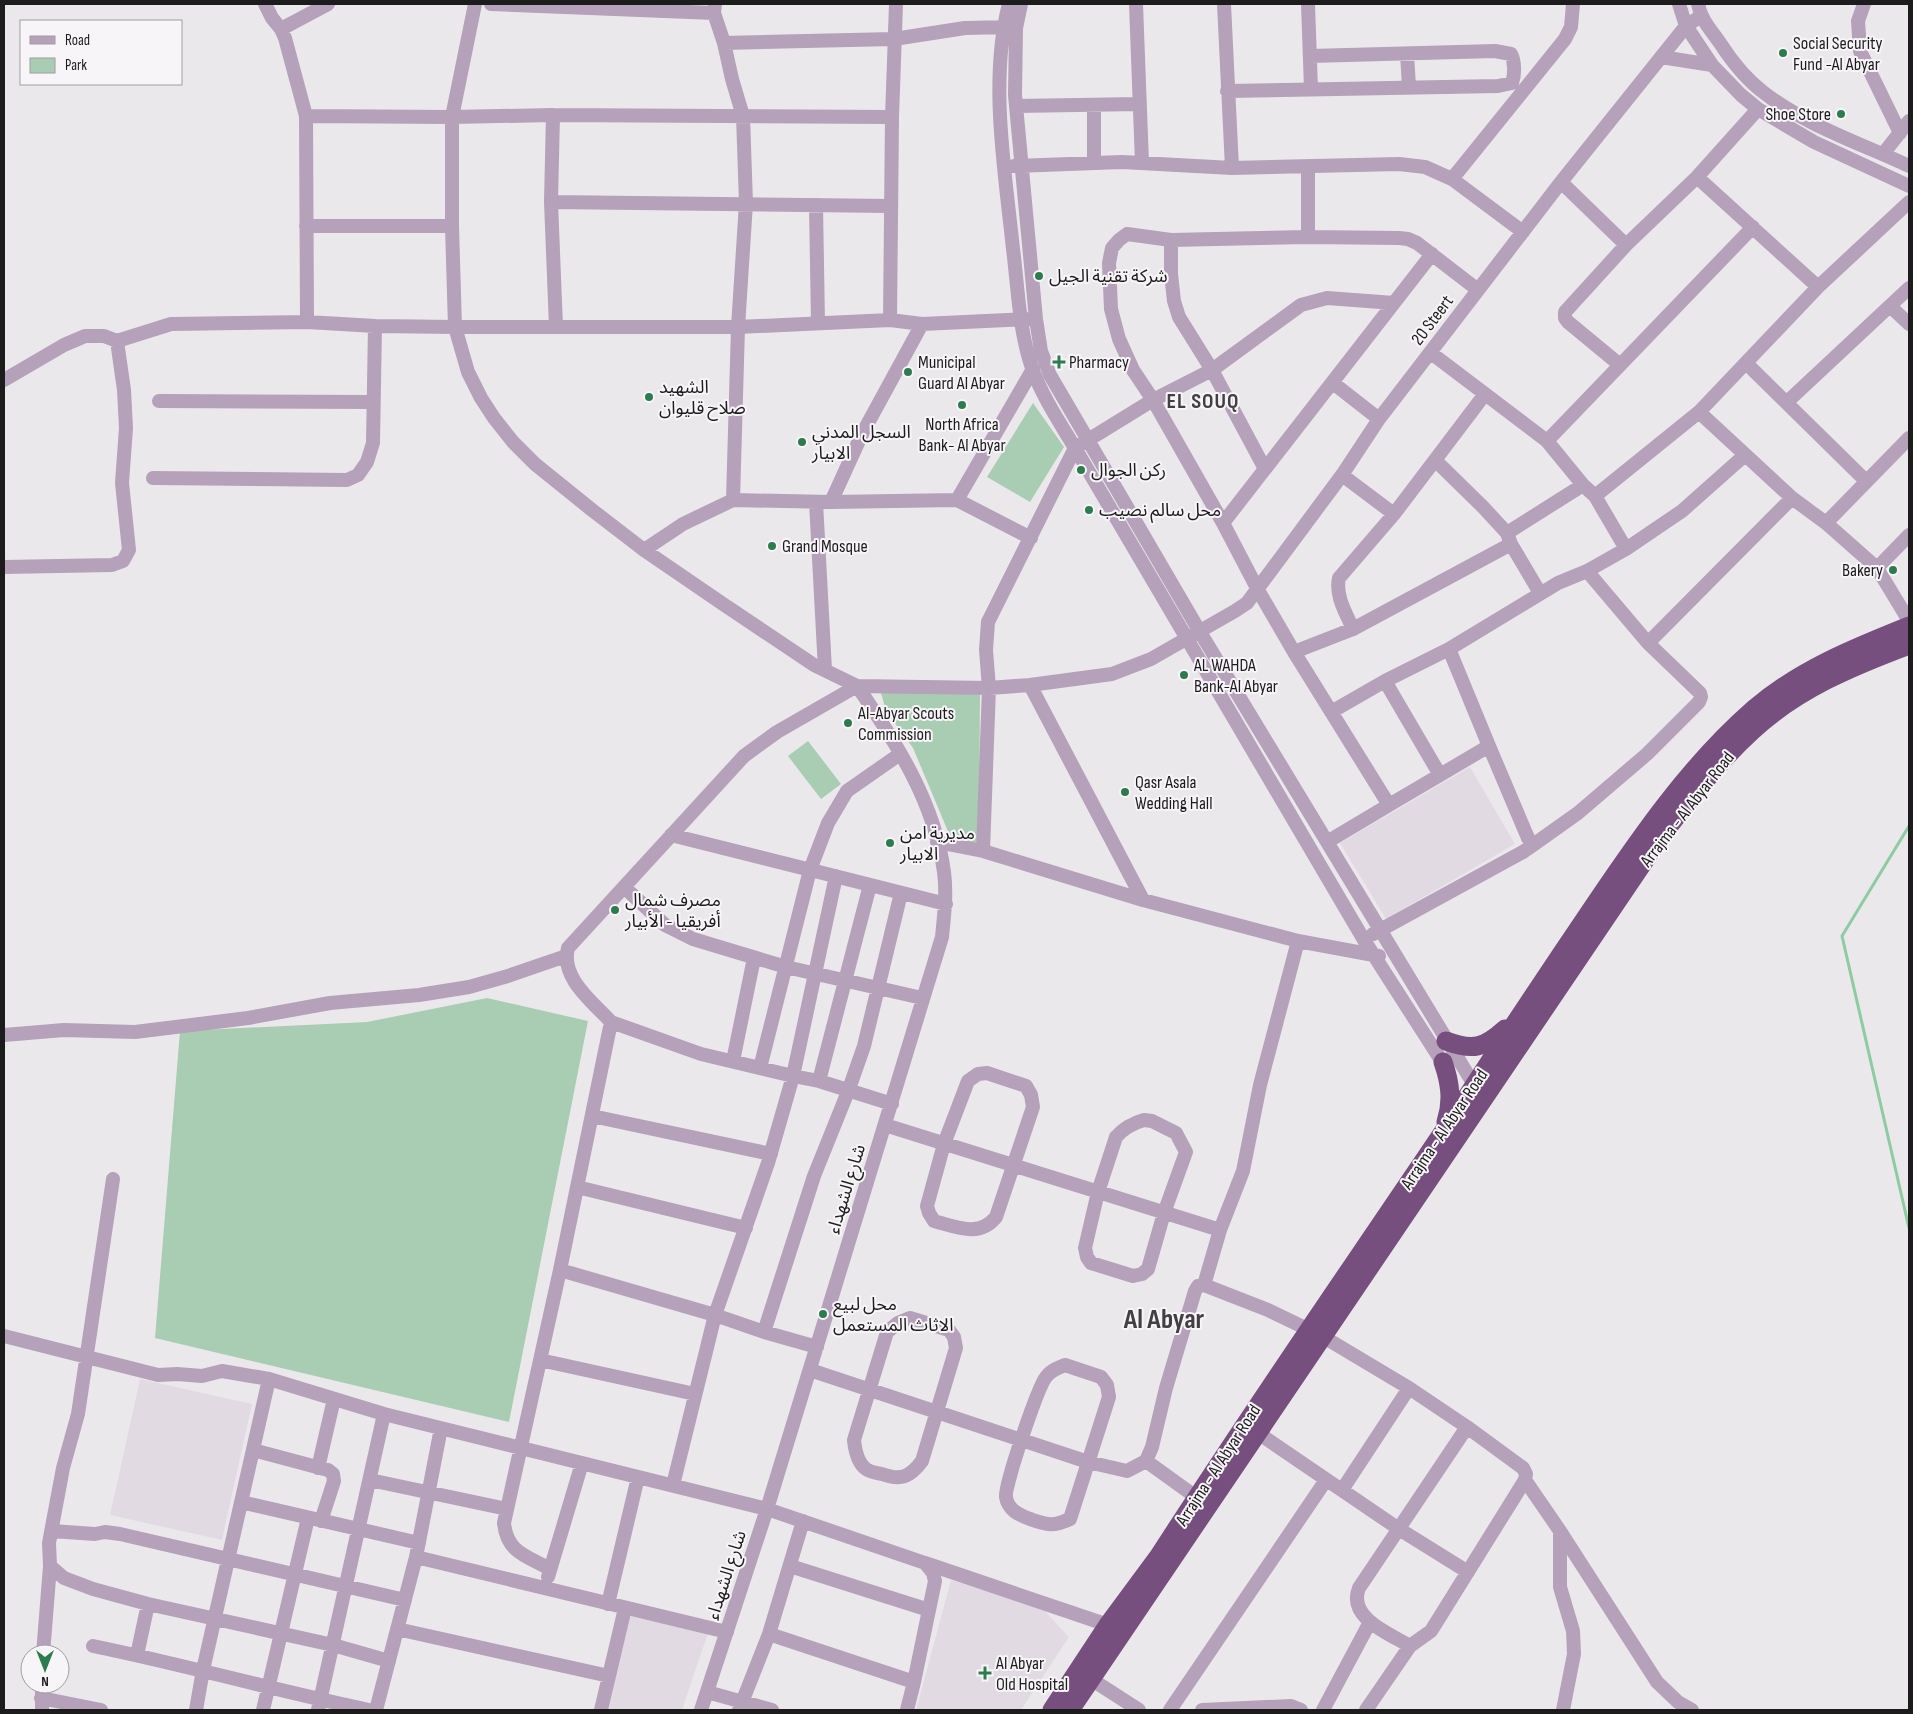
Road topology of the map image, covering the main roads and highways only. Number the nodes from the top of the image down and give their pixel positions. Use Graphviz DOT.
graph roads {
  1 [pos="1909,626"];
  2 [pos="1909,645"];
  3 [pos="1909,660"];
  4 [pos="1861,663"];
  5 [pos="1519,1017"];
  6 [pos="1446,1041"];
  7 [pos="1443,1062"];
  8 [pos="1474,1100"];
  9 [pos="1441,1132"];
  10 [pos="1315,1332"];
  11 [pos="1084,1675"];
  12 [pos="1052,1710"];
  13 [pos="1070,1710"];
  1 -- 5 [label="highway, Arrajma - Al Abyar Road"];
  2 -- 4 [label="highway, Arrajma - Al Abyar Road"];
  3 -- 4 [label="highway"];
  4 -- 8 [label="highway, Arrajma - Al Abyar Road"];
  5 -- 6 [label="highway"];
  5 -- 8 [label="highway, Arrajma - Al Abyar Road"];
  7 -- 9 [label="highway"];
  8 -- 9 [label="highway, Arrajma - Al Abyar Road"];
  8 -- 10 [label="highway, Arrajma - Al Abyar Road"];
  9 -- 10 [label="highway, Arrajma - Al Abyar Road"];
  10 -- 11 [label="highway, Arrajma - Al Abyar Road"];
  10 -- 11 [label="highway, Arrajma - Al Abyar Road"];
  11 -- 12 [label="highway, Arrajma - Al Abyar Road"];
  11 -- 13 [label="highway, Arrajma - Al Abyar Road"];
}
